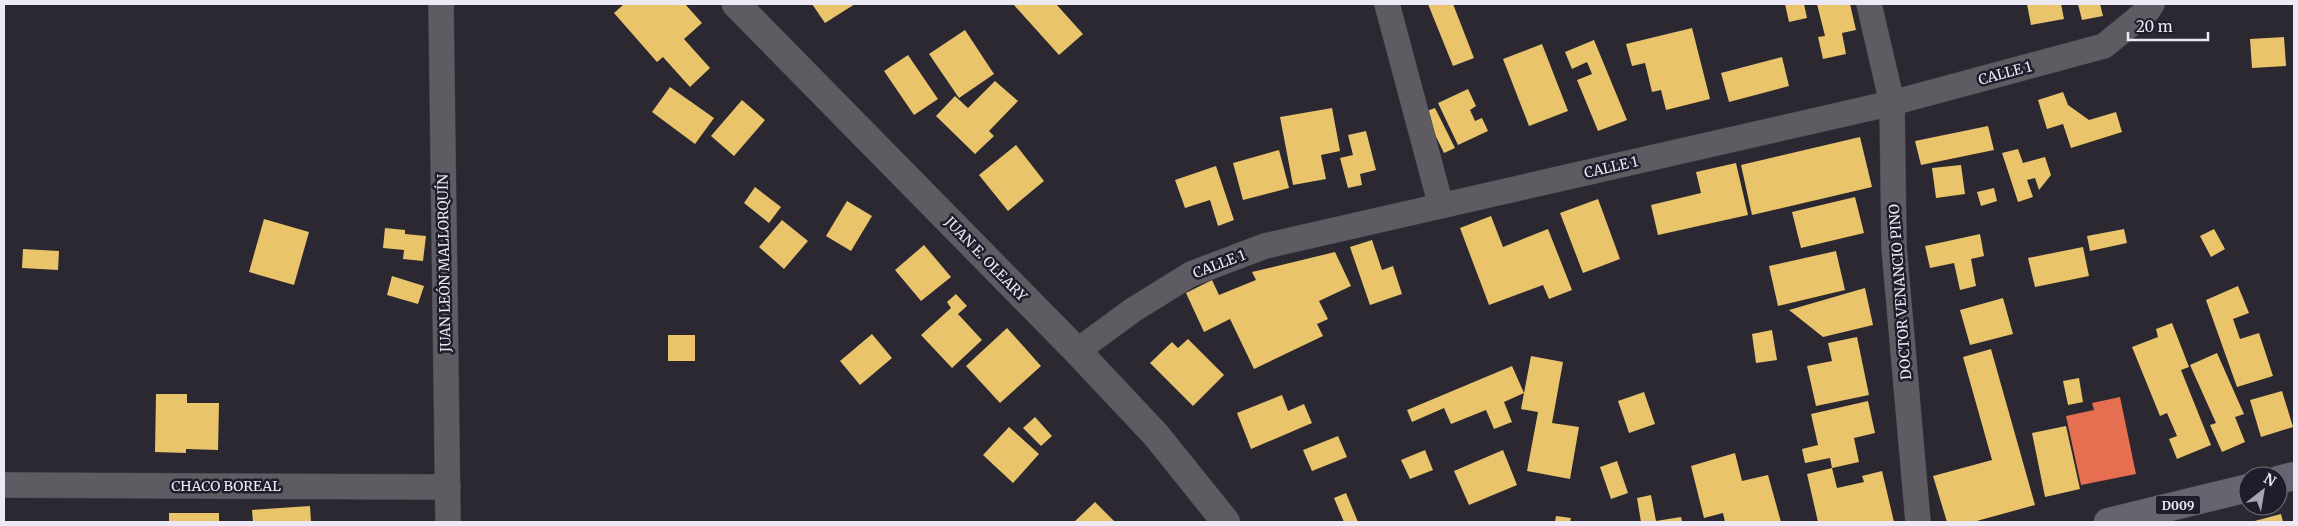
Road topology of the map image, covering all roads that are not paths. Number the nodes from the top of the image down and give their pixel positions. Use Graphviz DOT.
graph roads {
  1 [pos="440,4"];
  2 [pos="736,4"];
  3 [pos="1387,4"];
  4 [pos="1869,4"];
  5 [pos="2152,4"];
  6 [pos="1892,103"];
  7 [pos="1441,206"];
  8 [pos="1077,351"];
  9 [pos="4,486"];
  10 [pos="448,487"];
  11 [pos="2238,490"];
  12 [pos="448,522"];
  13 [pos="1226,522"];
  14 [pos="1918,522"];
  15 [pos="2108,522"];
  1 -- 10 [label="street, JUAN LEÓN MALLORQUÍN"];
  2 -- 8 [label="street, JUAN E. OLEARY"];
  3 -- 7 [label="street"];
  4 -- 6 [label="street, DOCTOR VENANCIO PINO"];
  5 -- 6 [label="street, CALLE 1"];
  6 -- 7 [label="street, CALLE 1"];
  6 -- 14 [label="street, DOCTOR VENANCIO PINO"];
  7 -- 8 [label="street, CALLE 1"];
  8 -- 13 [label="street, JUAN E. OLEARY"];
  9 -- 10 [label="street, CHACO BOREAL"];
  10 -- 12 [label="street, JUAN LEÓN MALLORQUÍN"];
  11 -- 15 [label="main road, D009"];
}
